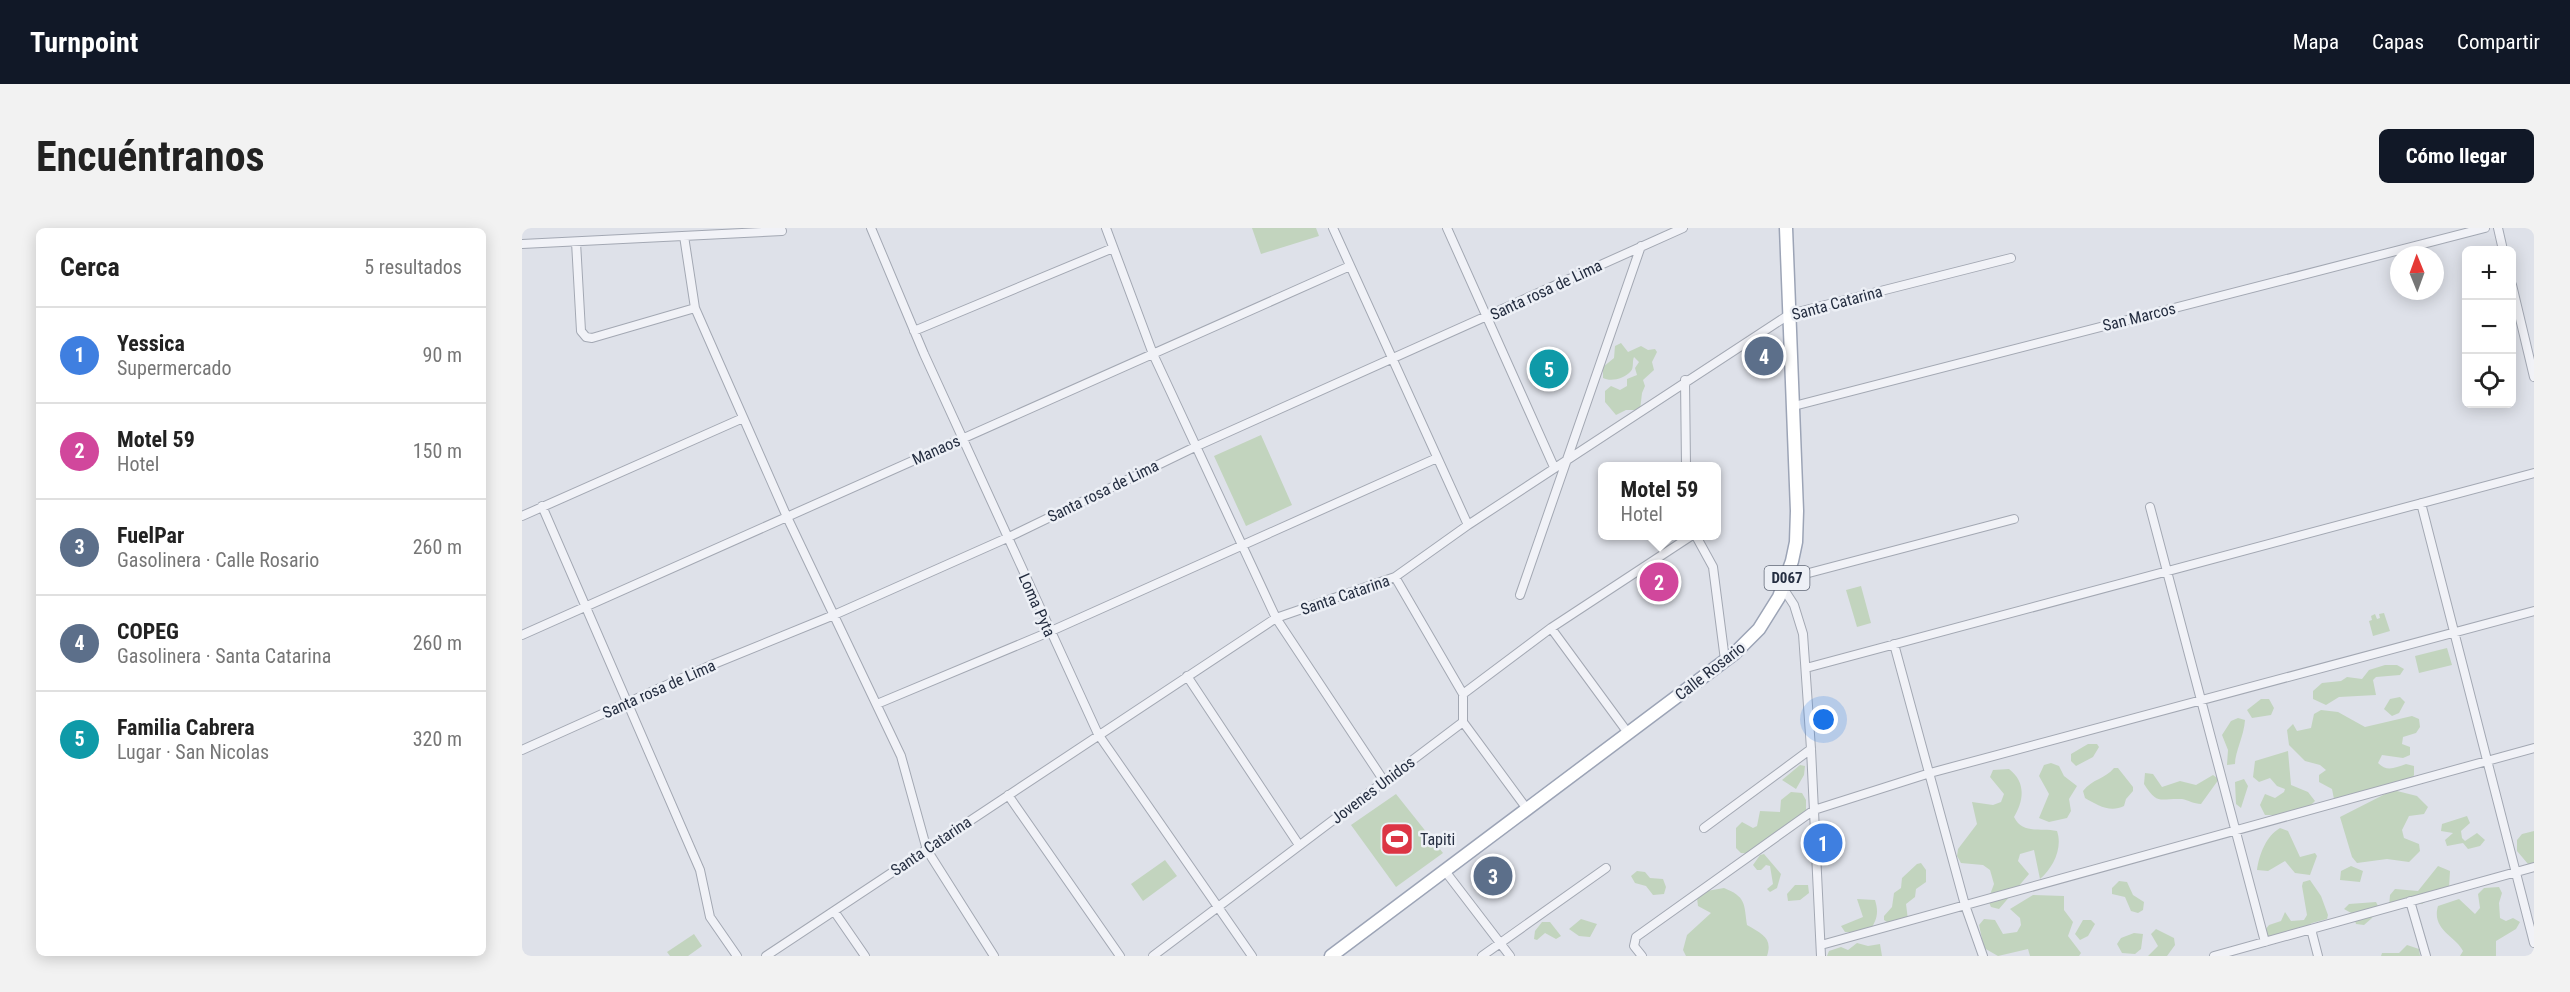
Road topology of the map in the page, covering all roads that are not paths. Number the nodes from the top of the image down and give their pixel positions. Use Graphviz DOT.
graph roads {
  1 [pos="651,228"];
  2 [pos="871,228"];
  3 [pos="1106,228"];
  4 [pos="1333,228"];
  5 [pos="1447,228"];
  6 [pos="1683,228"];
  7 [pos="1786,228"];
  8 [pos="2485,228"];
  9 [pos="2498,228"];
  10 [pos="783,229"];
  11 [pos="684,236"];
  12 [pos="651,238"];
  13 [pos="576,242"];
  14 [pos="522,244"];
  15 [pos="1641,246"];
  16 [pos="2502,246"];
  17 [pos="1113,248"];
  18 [pos="2011,258"];
  19 [pos="1350,266"];
  20 [pos="2515,300"];
  21 [pos="695,308"];
  22 [pos="1790,314"];
  23 [pos="1487,316"];
  24 [pos="914,331"];
  25 [pos="1153,354"];
  26 [pos="1393,360"];
  27 [pos="2534,377"];
  28 [pos="1685,380"];
  29 [pos="1794,406"];
  30 [pos="743,417"];
  31 [pos="962,439"];
  32 [pos="1197,446"];
  33 [pos="1437,458"];
  34 [pos="1565,460"];
  35 [pos="1686,462"];
  36 [pos="1554,467"];
  37 [pos="2534,472"];
  38 [pos="2421,503"];
  39 [pos="542,506"];
  40 [pos="2150,507"];
  41 [pos="522,516"];
  42 [pos="787,516"];
  43 [pos="2014,519"];
  44 [pos="1468,525"];
  45 [pos="1007,538"];
  46 [pos="1685,540"];
  47 [pos="1698,540"];
  48 [pos="1245,545"];
  49 [pos="2168,571"];
  50 [pos="1395,577"];
  51 [pos="1785,584"];
  52 [pos="1520,595"];
  53 [pos="585,607"];
  54 [pos="2534,611"];
  55 [pos="834,615"];
  56 [pos="1276,618"];
  57 [pos="1551,628"];
  58 [pos="1049,632"];
  59 [pos="2454,632"];
  60 [pos="522,635"];
  61 [pos="1894,644"];
  62 [pos="1725,660"];
  63 [pos="1806,668"];
  64 [pos="1187,676"];
  65 [pos="1463,694"];
  66 [pos="2202,700"];
  67 [pos="627,703"];
  68 [pos="877,704"];
  69 [pos="1463,722"];
  70 [pos="1628,733"];
  71 [pos="1098,734"];
  72 [pos="2534,748"];
  73 [pos="1811,749"];
  74 [pos="522,750"];
  75 [pos="2487,761"];
  76 [pos="1930,773"];
  77 [pos="1384,782"];
  78 [pos="1008,795"];
  79 [pos="1527,809"];
  80 [pos="1814,810"];
  81 [pos="1704,828"];
  82 [pos="2236,830"];
  83 [pos="1299,845"];
  84 [pos="927,850"];
  85 [pos="2534,867"];
  86 [pos="1606,868"];
  87 [pos="1445,871"];
  88 [pos="2516,872"];
  89 [pos="2410,901"];
  90 [pos="1965,905"];
  91 [pos="1216,908"];
  92 [pos="834,911"];
  93 [pos="2311,929"];
  94 [pos="2265,942"];
  95 [pos="1499,943"];
  96 [pos="2534,943"];
  97 [pos="1821,945"];
  98 [pos="737,956"];
  99 [pos="766,956"];
  100 [pos="865,956"];
  101 [pos="994,956"];
  102 [pos="1120,956"];
  103 [pos="1153,956"];
  104 [pos="1252,956"];
  105 [pos="1330,956"];
  106 [pos="1482,956"];
  107 [pos="1510,956"];
  108 [pos="1642,956"];
  109 [pos="1821,956"];
  110 [pos="1983,956"];
  111 [pos="2214,956"];
  112 [pos="2318,956"];
  113 [pos="2426,956"];
  1 -- 12 [label="street"];
  2 -- 24 [label="street, Loma Pyta"];
  3 -- 17 [label="street"];
  4 -- 19 [label="street"];
  5 -- 23 [label="street"];
  6 -- 15 [label="street, Santa rosa de Lima"];
  7 -- 22 [label="main road, Calle Rosario / D067"];
  8 -- 29 [label="street, San Marcos"];
  9 -- 16 [label="street"];
  10 -- 11 [label="street"];
  11 -- 12 [label="street"];
  11 -- 21 [label="street"];
  12 -- 13 [label="street"];
  13 -- 14 [label="street"];
  13 -- 21 [label="street"];
  15 -- 23 [label="street, Santa rosa de Lima"];
  15 -- 34 [label="street"];
  17 -- 24 [label="street"];
  17 -- 25 [label="street"];
  18 -- 22 [label="street, Santa Catarina"];
  19 -- 25 [label="street, Manaos"];
  19 -- 26 [label="street"];
  20 -- 27 [label="street"];
  21 -- 30 [label="street"];
  22 -- 28 [label="street, Santa Catarina"];
  22 -- 29 [label="main road, Calle Rosario / D067"];
  23 -- 26 [label="street, Santa rosa de Lima"];
  23 -- 36 [label="street"];
  24 -- 31 [label="street, Loma Pyta"];
  25 -- 31 [label="street, Manaos"];
  25 -- 32 [label="street"];
  26 -- 32 [label="street, Santa rosa de Lima"];
  26 -- 33 [label="street"];
  28 -- 34 [label="street, Santa Catarina"];
  28 -- 35 [label="street"];
  29 -- 51 [label="main road, Calle Rosario / D067"];
  30 -- 39 [label="street"];
  30 -- 42 [label="street"];
  31 -- 42 [label="street, Manaos"];
  31 -- 45 [label="street, Loma Pyta"];
  32 -- 45 [label="street, Santa rosa de Lima"];
  32 -- 48 [label="street"];
  33 -- 44 [label="street"];
  33 -- 48 [label="street"];
  34 -- 36 [label="street, Santa Catarina"];
  34 -- 52 [label="street"];
  36 -- 44 [label="street, Santa Catarina"];
  37 -- 38 [label="street"];
  38 -- 49 [label="street"];
  38 -- 59 [label="street"];
  39 -- 41 [label="street"];
  39 -- 53 [label="street"];
  40 -- 49 [label="street"];
  42 -- 53 [label="street, Manaos"];
  42 -- 55 [label="street"];
  43 -- 51 [label="street"];
  44 -- 50 [label="street, Santa Catarina"];
  45 -- 55 [label="street, Santa rosa de Lima"];
  45 -- 58 [label="street, Loma Pyta"];
  46 -- 57 [label="street"];
  47 -- 62 [label="street"];
  48 -- 56 [label="street"];
  48 -- 58 [label="street"];
  49 -- 61 [label="street"];
  49 -- 66 [label="street"];
  50 -- 56 [label="street, Santa Catarina"];
  50 -- 65 [label="street"];
  51 -- 62 [label="main road, Calle Rosario / D067"];
  51 -- 63 [label="street"];
  53 -- 60 [label="street, Manaos"];
  53 -- 67 [label="street"];
  54 -- 59 [label="street"];
  55 -- 67 [label="street, Santa rosa de Lima"];
  55 -- 68 [label="street"];
  56 -- 64 [label="street, Santa Catarina"];
  56 -- 77 [label="street"];
  57 -- 65 [label="street"];
  57 -- 70 [label="street"];
  58 -- 68 [label="street"];
  58 -- 71 [label="street, Loma Pyta"];
  59 -- 66 [label="street"];
  59 -- 75 [label="street"];
  61 -- 63 [label="street"];
  61 -- 76 [label="street"];
  62 -- 70 [label="main road, Calle Rosario / D067"];
  63 -- 73 [label="street"];
  64 -- 71 [label="street, Santa Catarina"];
  64 -- 83 [label="street"];
  65 -- 69 [label="street"];
  66 -- 76 [label="street"];
  66 -- 82 [label="street"];
  67 -- 74 [label="street, Santa rosa de Lima"];
  67 -- 98 [label="street"];
  68 -- 84 [label="street"];
  69 -- 77 [label="street, Jovenes Unidos"];
  69 -- 79 [label="street"];
  70 -- 79 [label="main road, Calle Rosario / D067"];
  71 -- 78 [label="street, Santa Catarina"];
  71 -- 91 [label="street, Loma Pyta"];
  72 -- 75 [label="street"];
  73 -- 80 [label="street"];
  73 -- 81 [label="street"];
  75 -- 82 [label="street"];
  75 -- 88 [label="street"];
  76 -- 80 [label="street"];
  76 -- 90 [label="street"];
  77 -- 83 [label="street, Jovenes Unidos"];
  78 -- 84 [label="street, Santa Catarina"];
  78 -- 102 [label="street"];
  79 -- 87 [label="main road, Calle Rosario / D067"];
  80 -- 97 [label="street"];
  80 -- 108 [label="street"];
  82 -- 90 [label="street"];
  82 -- 94 [label="street"];
  83 -- 91 [label="street, Jovenes Unidos"];
  84 -- 92 [label="street, Santa Catarina"];
  84 -- 101 [label="street"];
  85 -- 88 [label="street"];
  86 -- 95 [label="street"];
  87 -- 95 [label="street"];
  87 -- 105 [label="main road, Calle Rosario / D067"];
  88 -- 89 [label="street"];
  88 -- 96 [label="street"];
  89 -- 93 [label="street"];
  89 -- 113 [label="street"];
  90 -- 97 [label="street"];
  90 -- 110 [label="street"];
  91 -- 103 [label="street, Jovenes Unidos"];
  91 -- 104 [label="street, Loma Pyta"];
  92 -- 99 [label="street, Santa Catarina"];
  92 -- 100 [label="street"];
  93 -- 94 [label="street"];
  93 -- 112 [label="street"];
  94 -- 111 [label="street"];
  95 -- 106 [label="street"];
  95 -- 107 [label="street"];
  97 -- 109 [label="street"];
}
